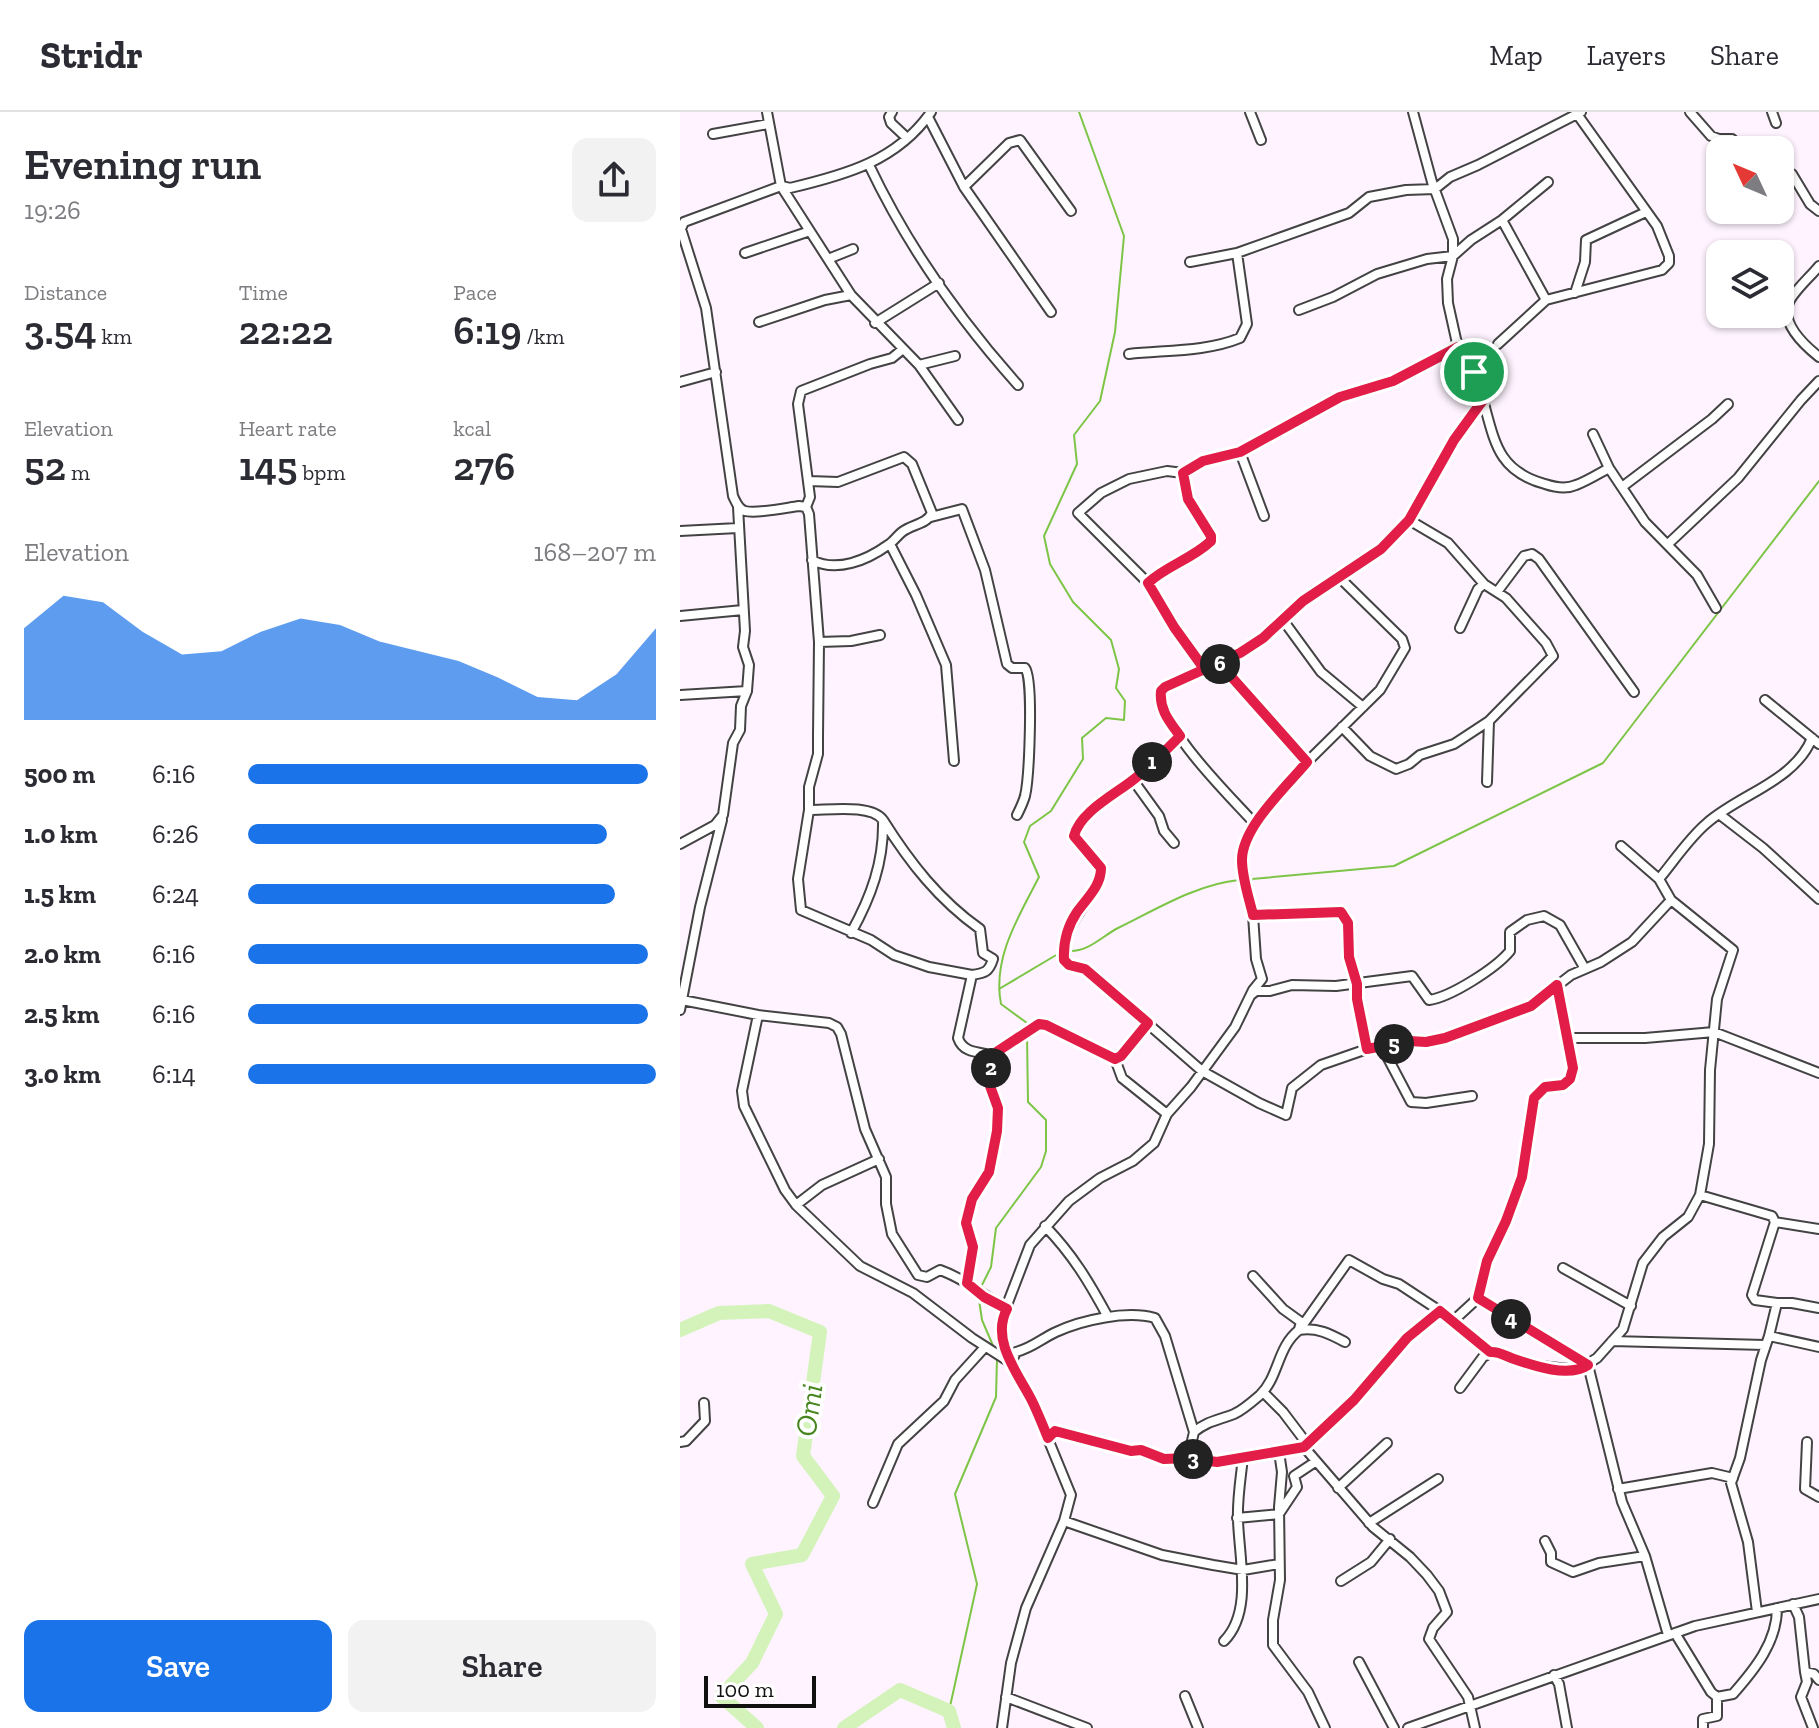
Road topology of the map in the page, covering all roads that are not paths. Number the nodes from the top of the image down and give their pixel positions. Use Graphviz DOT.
graph roads {
  1 [pos="767,112"];
  2 [pos="892,112"];
  3 [pos="1250,112"];
  4 [pos="1413,112"];
  5 [pos="1690,112"];
  6 [pos="1772,112"];
  7 [pos="1579,113"];
  8 [pos="929,114"];
  9 [pos="1776,123"];
  10 [pos="768,124"];
  11 [pos="713,134"];
  12 [pos="1711,136"];
  13 [pos="907,138"];
  14 [pos="1261,140"];
  15 [pos="869,165"];
  16 [pos="1794,177"];
  17 [pos="1548,182"];
  18 [pos="781,186"];
  19 [pos="964,187"];
  20 [pos="1435,189"];
  21 [pos="1071,211"];
  22 [pos="1819,211"];
  23 [pos="1646,212"];
  24 [pos="1502,220"];
  25 [pos="681,224"];
  26 [pos="810,231"];
  27 [pos="853,249"];
  28 [pos="745,253"];
  29 [pos="1237,253"];
  30 [pos="1453,256"];
  31 [pos="828,259"];
  32 [pos="1190,262"];
  33 [pos="1819,266"];
  34 [pos="939,283"];
  35 [pos="1575,293"];
  36 [pos="851,295"];
  37 [pos="1546,300"];
  38 [pos="1299,310"];
  39 [pos="1051,312"];
  40 [pos="759,322"];
  41 [pos="875,323"];
  42 [pos="1498,344"];
  43 [pos="1458,347"];
  44 [pos="903,349"];
  45 [pos="1129,354"];
  46 [pos="955,356"];
  47 [pos="1819,357"];
  48 [pos="919,365"];
  49 [pos="716,372"];
  50 [pos="1819,381"];
  51 [pos="680,382"];
  52 [pos="1018,385"];
  53 [pos="1483,400"];
  54 [pos="1728,404"];
  55 [pos="958,420"];
  56 [pos="1593,434"];
  57 [pos="1240,452"];
  58 [pos="1609,468"];
  59 [pos="1183,473"];
  60 [pos="809,481"];
  61 [pos="1622,487"];
  62 [pos="738,507"];
  63 [pos="806,507"];
  64 [pos="1264,516"];
  65 [pos="931,517"];
  66 [pos="1409,520"];
  67 [pos="738,528"];
  68 [pos="680,531"];
  69 [pos="890,544"];
  70 [pos="1668,544"];
  71 [pos="812,560"];
  72 [pos="1340,578"];
  73 [pos="1148,583"];
  74 [pos="1484,584"];
  75 [pos="1497,592"];
  76 [pos="1716,608"];
  77 [pos="743,610"];
  78 [pos="680,616"];
  79 [pos="1283,620"];
  80 [pos="1460,628"];
  81 [pos="880,635"];
  82 [pos="819,642"];
  83 [pos="1220,664"];
  84 [pos="1205,670"];
  85 [pos="747,691"];
  86 [pos="1634,692"];
  87 [pos="680,695"];
  88 [pos="1765,700"];
  89 [pos="1363,707"];
  90 [pos="1489,721"];
  91 [pos="1342,727"];
  92 [pos="1180,736"];
  93 [pos="1816,741"];
  94 [pos="954,761"];
  95 [pos="1307,762"];
  96 [pos="1133,780"];
  97 [pos="1487,782"];
  98 [pos="809,810"];
  99 [pos="1719,814"];
  100 [pos="723,815"];
  101 [pos="1017,815"];
  102 [pos="883,820"];
  103 [pos="1255,824"];
  104 [pos="1174,843"];
  105 [pos="680,844"];
  106 [pos="1621,846"];
  107 [pos="1659,879"];
  108 [pos="1819,899"];
  109 [pos="1671,900"];
  110 [pos="1253,915"];
  111 [pos="851,933"];
  112 [pos="1585,969"];
  113 [pos="972,975"];
  114 [pos="1357,984"];
  115 [pos="1557,985"];
  116 [pos="1250,995"];
  117 [pos="681,1005"];
  118 [pos="758,1015"];
  119 [pos="1148,1023"];
  120 [pos="1714,1032"];
  121 [pos="1567,1038"];
  122 [pos="1382,1047"];
  123 [pos="1367,1049"];
  124 [pos="992,1055"];
  125 [pos="1115,1059"];
  126 [pos="1202,1071"];
  127 [pos="1819,1073"];
  128 [pos="1472,1096"];
  129 [pos="1167,1114"];
  130 [pos="879,1159"];
  131 [pos="1700,1195"];
  132 [pos="796,1205"];
  133 [pos="1775,1222"];
  134 [pos="1045,1226"];
  135 [pos="1819,1229"];
  136 [pos="1563,1268"];
  137 [pos="1253,1276"];
  138 [pos="967,1283"];
  139 [pos="1478,1298"];
  140 [pos="1777,1303"];
  141 [pos="1631,1306"];
  142 [pos="1819,1308"];
  143 [pos="1007,1309"];
  144 [pos="1440,1311"];
  145 [pos="1108,1317"];
  146 [pos="1453,1321"];
  147 [pos="1299,1330"];
  148 [pos="1612,1341"];
  149 [pos="1767,1341"];
  150 [pos="1345,1342"];
  151 [pos="985,1347"];
  152 [pos="1819,1347"];
  153 [pos="1490,1352"];
  154 [pos="1011,1363"];
  155 [pos="1588,1365"];
  156 [pos="1460,1388"];
  157 [pos="1263,1392"];
  158 [pos="704,1403"];
  159 [pos="1194,1432"];
  160 [pos="1048,1438"];
  161 [pos="680,1442"];
  162 [pos="1807,1442"];
  163 [pos="1387,1443"];
  164 [pos="1306,1446"];
  165 [pos="1279,1452"];
  166 [pos="1243,1457"];
  167 [pos="1188,1458"];
  168 [pos="1315,1462"];
  169 [pos="1733,1478"];
  170 [pos="1438,1479"];
  171 [pos="1338,1488"];
  172 [pos="1618,1489"];
  173 [pos="1819,1497"];
  174 [pos="873,1503"];
  175 [pos="1279,1514"];
  176 [pos="1237,1518"];
  177 [pos="1064,1521"];
  178 [pos="1369,1523"];
  179 [pos="1390,1539"];
  180 [pos="1545,1541"];
  181 [pos="1645,1556"];
  182 [pos="1279,1564"];
  183 [pos="1243,1570"];
  184 [pos="1341,1581"];
  185 [pos="1819,1599"];
  186 [pos="1793,1604"];
  187 [pos="1777,1608"];
  188 [pos="1757,1612"];
  189 [pos="1672,1634"];
  190 [pos="1224,1641"];
  191 [pos="1359,1662"];
  192 [pos="1805,1672"];
  193 [pos="1554,1675"];
  194 [pos="1819,1680"];
  195 [pos="1185,1696"];
  196 [pos="1006,1697"];
  197 [pos="1717,1697"];
  198 [pos="1469,1707"];
  199 [pos="1002,1728"];
  200 [pos="1087,1728"];
  201 [pos="1198,1728"];
  202 [pos="1325,1728"];
  203 [pos="1394,1728"];
  204 [pos="1408,1728"];
  205 [pos="1475,1728"];
  206 [pos="1567,1728"];
  207 [pos="1703,1728"];
  208 [pos="1813,1728"];
  1 -- 10 [label="street"];
  2 -- 13 [label="street"];
  3 -- 14 [label="street"];
  4 -- 20 [label="street"];
  5 -- 12 [label="street"];
  6 -- 9 [label="street"];
  7 -- 20 [label="street"];
  7 -- 23 [label="street"];
  8 -- 13 [label="street"];
  8 -- 19 [label="street"];
  10 -- 11 [label="street"];
  10 -- 18 [label="street"];
  13 -- 15 [label="street"];
  15 -- 18 [label="street"];
  15 -- 34 [label="street"];
  16 -- 22 [label="street"];
  17 -- 24 [label="street"];
  18 -- 25 [label="street"];
  18 -- 26 [label="street"];
  19 -- 21 [label="street"];
  19 -- 39 [label="street"];
  20 -- 29 [label="street"];
  20 -- 30 [label="street"];
  23 -- 35 [label="street"];
  23 -- 35 [label="street"];
  24 -- 30 [label="street"];
  24 -- 37 [label="street"];
  25 -- 49 [label="street"];
  26 -- 28 [label="street"];
  26 -- 31 [label="street"];
  27 -- 31 [label="street"];
  29 -- 32 [label="street"];
  29 -- 45 [label="street"];
  30 -- 38 [label="street"];
  30 -- 43 [label="street"];
  31 -- 36 [label="street"];
  33 -- 47 [label="street"];
  34 -- 41 [label="street"];
  34 -- 52 [label="street"];
  35 -- 37 [label="street"];
  36 -- 40 [label="street"];
  36 -- 41 [label="street"];
  37 -- 42 [label="street"];
  41 -- 44 [label="street"];
  43 -- 53 [label="street"];
  43 -- 57 [label="street"];
  44 -- 48 [label="street"];
  44 -- 60 [label="street"];
  46 -- 48 [label="street"];
  48 -- 55 [label="street"];
  49 -- 51 [label="street"];
  49 -- 62 [label="street"];
  50 -- 70 [label="street"];
  53 -- 58 [label="street"];
  53 -- 66 [label="street"];
  54 -- 61 [label="street"];
  56 -- 58 [label="street"];
  57 -- 59 [label="street"];
  57 -- 64 [label="street"];
  58 -- 61 [label="street"];
  59 -- 73 [label="street"];
  59 -- 73 [label="street"];
  60 -- 63 [label="street"];
  60 -- 65 [label="street"];
  61 -- 70 [label="street"];
  62 -- 63 [label="street"];
  62 -- 67 [label="street"];
  63 -- 71 [label="street"];
  65 -- 69 [label="street"];
  65 -- 101 [label="street"];
  66 -- 72 [label="street"];
  66 -- 74 [label="street"];
  67 -- 68 [label="street"];
  67 -- 77 [label="street"];
  69 -- 71 [label="street"];
  69 -- 94 [label="street"];
  70 -- 76 [label="street"];
  71 -- 82 [label="street"];
  72 -- 79 [label="street"];
  72 -- 89 [label="street"];
  73 -- 84 [label="street"];
  74 -- 75 [label="street"];
  74 -- 80 [label="street"];
  75 -- 86 [label="street"];
  75 -- 90 [label="street"];
  77 -- 78 [label="street"];
  77 -- 85 [label="street"];
  79 -- 83 [label="street"];
  79 -- 89 [label="street"];
  81 -- 82 [label="street"];
  82 -- 98 [label="street"];
  83 -- 84 [label="street"];
  83 -- 95 [label="street"];
  84 -- 92 [label="street"];
  85 -- 87 [label="street"];
  85 -- 100 [label="street"];
  88 -- 93 [label="street"];
  89 -- 91 [label="street"];
  90 -- 91 [label="street"];
  90 -- 97 [label="street"];
  91 -- 95 [label="street"];
  92 -- 96 [label="street"];
  92 -- 103 [label="street"];
  93 -- 99 [label="street"];
  95 -- 103 [label="street"];
  96 -- 104 [label="street"];
  96 -- 119 [label="street"];
  98 -- 102 [label="street"];
  98 -- 111 [label="street"];
  99 -- 107 [label="street"];
  99 -- 108 [label="street"];
  100 -- 105 [label="street"];
  100 -- 117 [label="street"];
  102 -- 111 [label="street"];
  102 -- 113 [label="street"];
  103 -- 110 [label="street"];
  106 -- 107 [label="street"];
  107 -- 109 [label="street"];
  109 -- 112 [label="street"];
  109 -- 120 [label="street"];
  110 -- 114 [label="street"];
  110 -- 116 [label="street"];
  111 -- 113 [label="street"];
  112 -- 114 [label="street"];
  112 -- 115 [label="street"];
  113 -- 124 [label="street"];
  114 -- 116 [label="street"];
  114 -- 123 [label="street"];
  115 -- 121 [label="street"];
  115 -- 122 [label="street"];
  116 -- 126 [label="street"];
  117 -- 118 [label="street"];
  118 -- 130 [label="street"];
  118 -- 132 [label="street"];
  119 -- 125 [label="street"];
  119 -- 126 [label="street"];
  120 -- 121 [label="street"];
  120 -- 127 [label="street"];
  120 -- 131 [label="street"];
  121 -- 139 [label="street"];
  122 -- 123 [label="street"];
  122 -- 128 [label="street"];
  123 -- 126 [label="street"];
  124 -- 125 [label="street"];
  124 -- 138 [label="street"];
  125 -- 129 [label="street"];
  126 -- 129 [label="street"];
  129 -- 134 [label="street"];
  130 -- 132 [label="street"];
  130 -- 138 [label="street"];
  131 -- 133 [label="street"];
  131 -- 141 [label="street"];
  132 -- 151 [label="street"];
  133 -- 135 [label="street"];
  133 -- 140 [label="street"];
  134 -- 143 [label="street"];
  134 -- 145 [label="street"];
  136 -- 141 [label="street"];
  137 -- 147 [label="street"];
  138 -- 143 [label="street"];
  139 -- 146 [label="street"];
  139 -- 155 [label="street"];
  140 -- 142 [label="street"];
  140 -- 149 [label="street"];
  141 -- 148 [label="street"];
  143 -- 154 [label="street"];
  144 -- 146 [label="street"];
  144 -- 147 [label="street"];
  144 -- 164 [label="street"];
  145 -- 154 [label="street"];
  145 -- 159 [label="street"];
  146 -- 153 [label="street"];
  147 -- 150 [label="street"];
  147 -- 157 [label="street"];
  148 -- 149 [label="street"];
  148 -- 155 [label="street"];
  149 -- 152 [label="street"];
  149 -- 169 [label="street"];
  151 -- 154 [label="street"];
  151 -- 174 [label="street"];
  153 -- 155 [label="street"];
  153 -- 156 [label="street"];
  154 -- 160 [label="street"];
  155 -- 172 [label="street"];
  157 -- 159 [label="street"];
  157 -- 164 [label="street"];
  158 -- 161 [label="street"];
  159 -- 167 [label="street"];
  160 -- 167 [label="street"];
  160 -- 177 [label="street"];
  162 -- 173 [label="street"];
  163 -- 171 [label="street"];
  164 -- 165 [label="street"];
  164 -- 168 [label="street"];
  165 -- 166 [label="street"];
  165 -- 175 [label="street"];
  166 -- 167 [label="street"];
  166 -- 176 [label="street"];
  168 -- 171 [label="street"];
  168 -- 175 [label="street"];
  169 -- 172 [label="street"];
  169 -- 188 [label="street"];
  170 -- 178 [label="street"];
  171 -- 178 [label="street"];
  172 -- 181 [label="street"];
  175 -- 176 [label="street"];
  175 -- 182 [label="street"];
  176 -- 183 [label="street"];
  177 -- 183 [label="street"];
  177 -- 196 [label="street"];
  178 -- 179 [label="street"];
  179 -- 184 [label="street"];
  179 -- 198 [label="street"];
  180 -- 181 [label="street"];
  181 -- 189 [label="street"];
  182 -- 183 [label="street"];
  182 -- 202 [label="street"];
  183 -- 190 [label="street"];
  185 -- 186 [label="street"];
  186 -- 187 [label="street"];
  186 -- 192 [label="street"];
  187 -- 188 [label="street"];
  187 -- 197 [label="street"];
  188 -- 189 [label="street"];
  189 -- 193 [label="street"];
  189 -- 197 [label="street"];
  191 -- 203 [label="street"];
  192 -- 194 [label="street"];
  192 -- 208 [label="street"];
  193 -- 198 [label="street"];
  193 -- 206 [label="street"];
  195 -- 201 [label="street"];
  196 -- 199 [label="street"];
  196 -- 200 [label="street"];
  197 -- 207 [label="street"];
  198 -- 204 [label="street"];
  198 -- 205 [label="street"];
}
